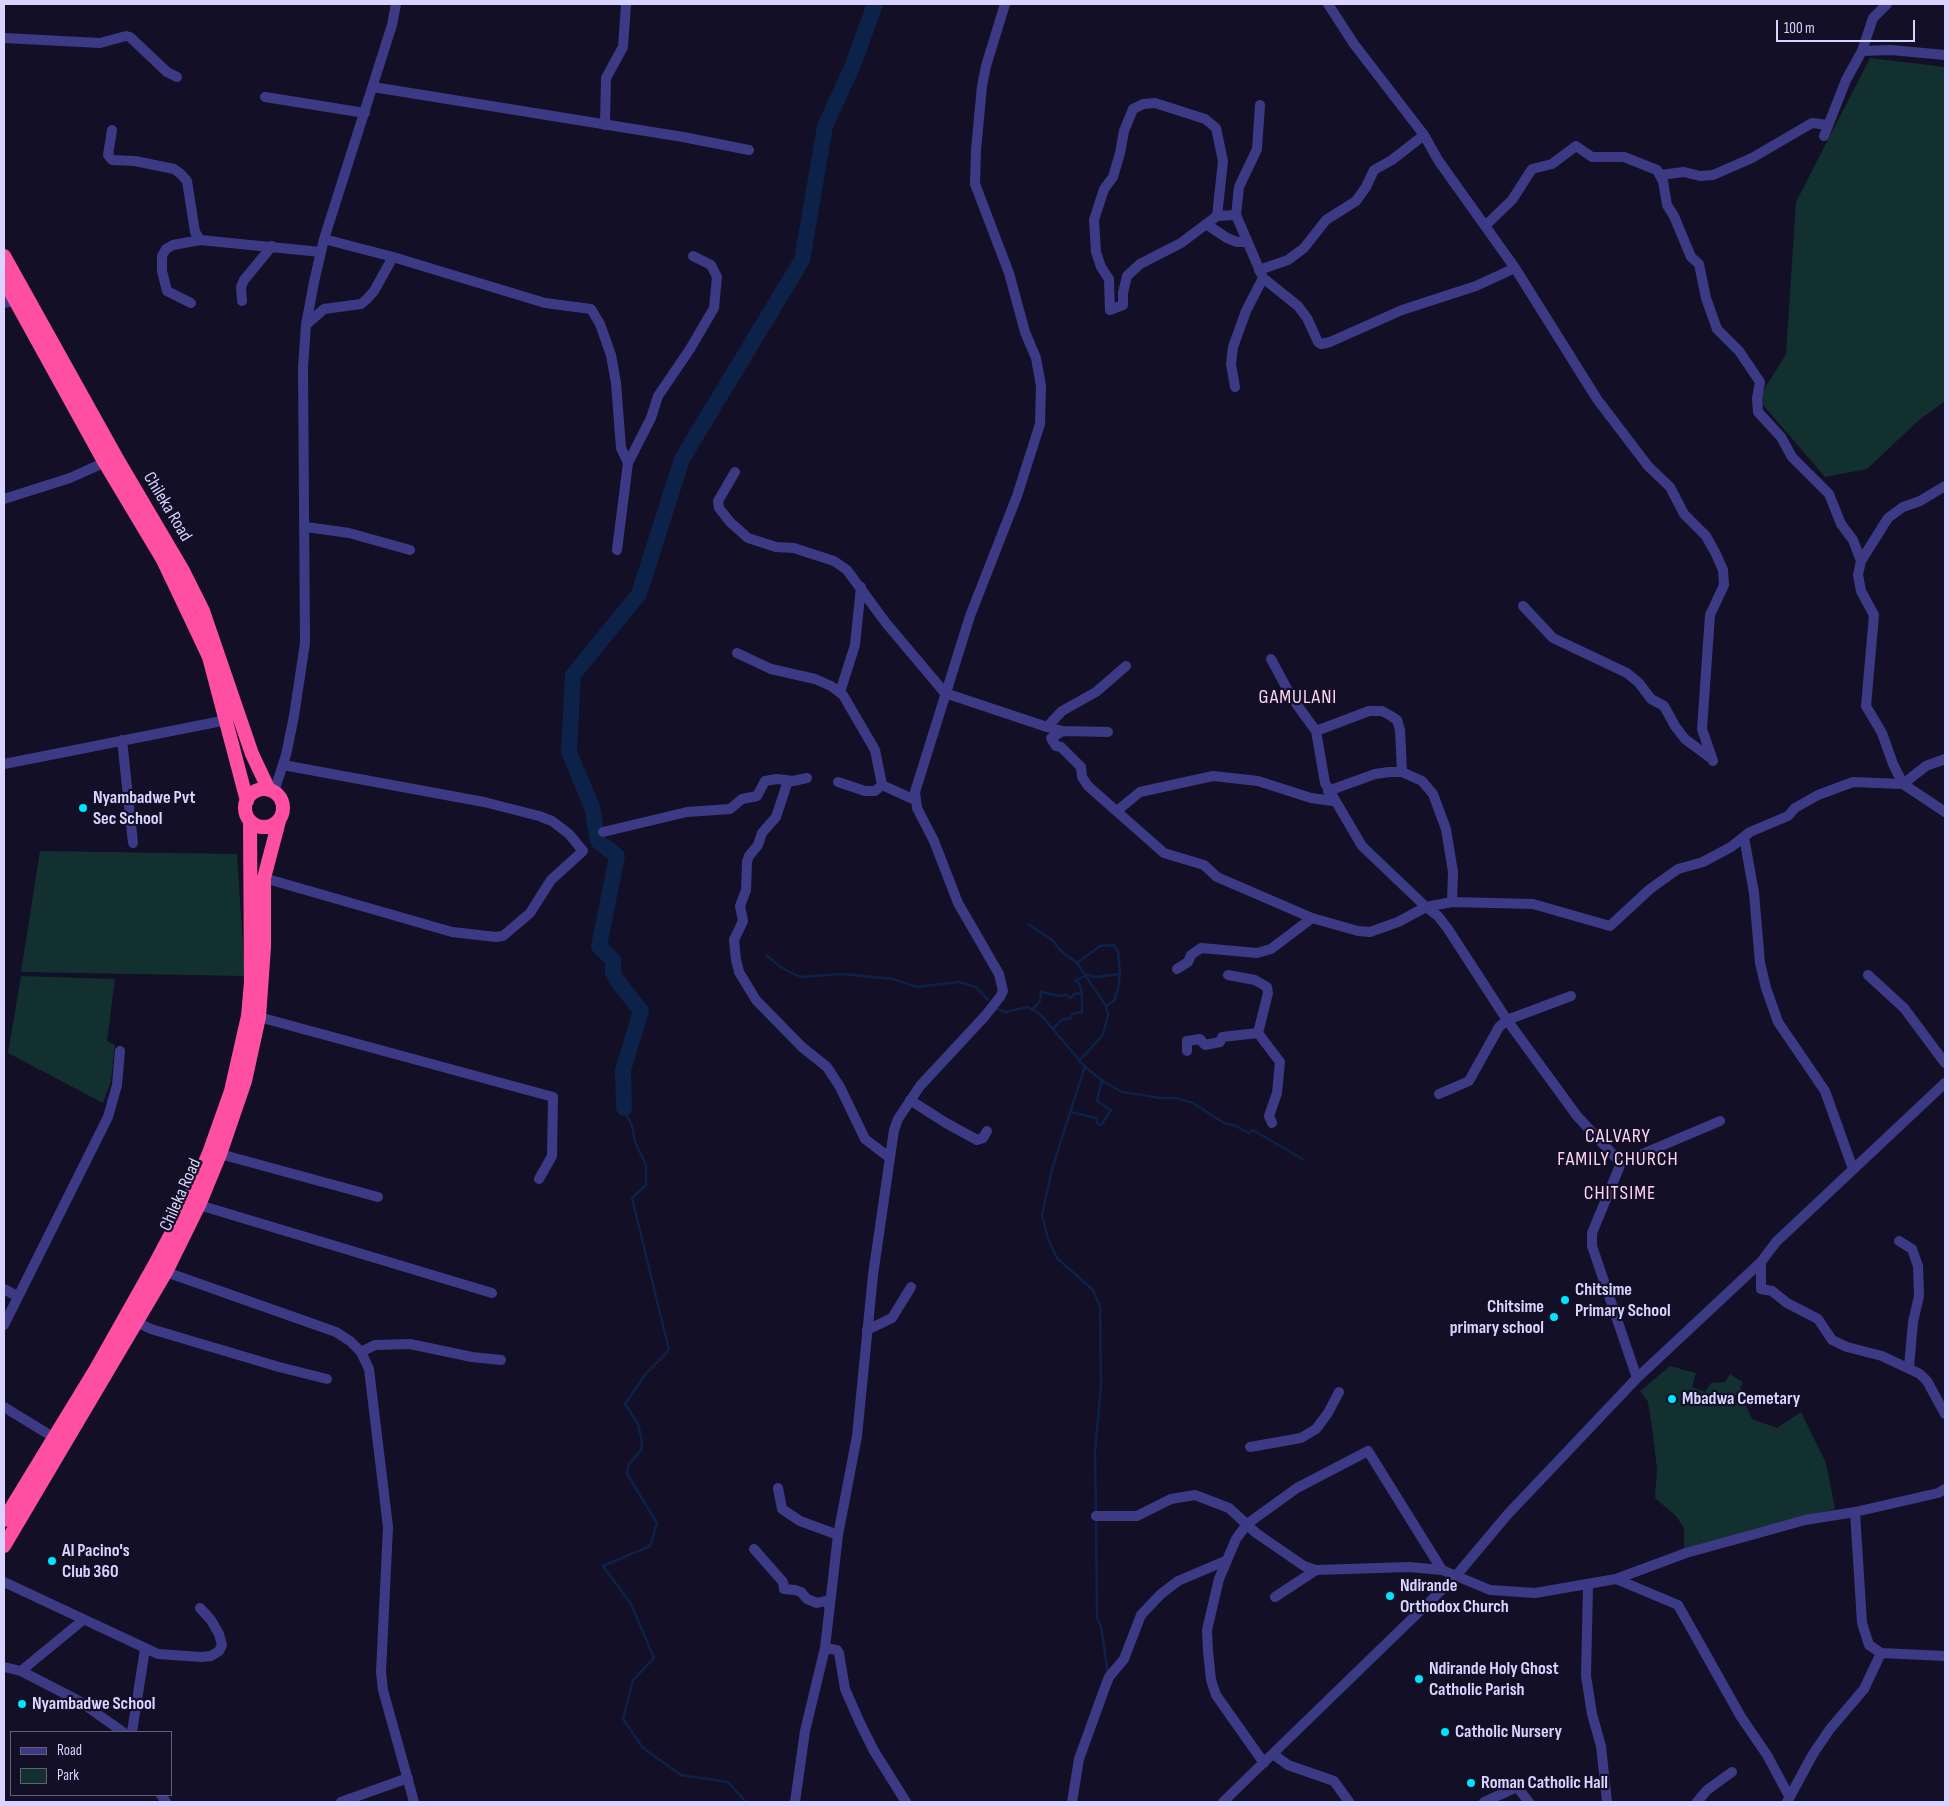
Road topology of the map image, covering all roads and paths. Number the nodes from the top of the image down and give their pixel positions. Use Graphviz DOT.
graph roads {
  1 [pos="396,4"];
  2 [pos="626,4"];
  3 [pos="1005,4"];
  4 [pos="1328,4"];
  5 [pos="1887,4"];
  6 [pos="4,38"];
  7 [pos="1862,51"];
  8 [pos="1945,55"];
  9 [pos="177,77"];
  10 [pos="373,87"];
  11 [pos="264,97"];
  12 [pos="1260,105"];
  13 [pos="365,113"];
  14 [pos="605,125"];
  15 [pos="1828,125"];
  16 [pos="112,130"];
  17 [pos="1424,135"];
  18 [pos="1824,136"];
  19 [pos="749,150"];
  20 [pos="1660,175"];
  21 [pos="1218,216"];
  22 [pos="1236,216"];
  23 [pos="1206,224"];
  24 [pos="1486,225"];
  25 [pos="324,239"];
  26 [pos="200,240"];
  27 [pos="1246,242"];
  28 [pos="272,246"];
  29 [pos="321,252"];
  30 [pos="4,256"];
  31 [pos="693,256"];
  32 [pos="393,257"];
  33 [pos="1515,268"];
  34 [pos="1261,274"];
  35 [pos="4,280"];
  36 [pos="242,301"];
  37 [pos="10,302"];
  38 [pos="191,303"];
  39 [pos="306,325"];
  40 [pos="1235,387"];
  41 [pos="110,460"];
  42 [pos="628,463"];
  43 [pos="735,472"];
  44 [pos="1945,486"];
  45 [pos="4,499"];
  46 [pos="306,527"];
  47 [pos="410,550"];
  48 [pos="617,550"];
  49 [pos="1861,561"];
  50 [pos="861,588"];
  51 [pos="1523,606"];
  52 [pos="737,653"];
  53 [pos="1271,659"];
  54 [pos="1126,666"];
  55 [pos="840,692"];
  56 [pos="945,693"];
  57 [pos="227,720"];
  58 [pos="1047,727"];
  59 [pos="1063,731"];
  60 [pos="1316,731"];
  61 [pos="1108,732"];
  62 [pos="122,740"];
  63 [pos="1945,759"];
  64 [pos="4,764"];
  65 [pos="283,765"];
  66 [pos="1402,772"];
  67 [pos="807,778"];
  68 [pos="788,781"];
  69 [pos="838,782"];
  70 [pos="1902,784"];
  71 [pos="882,785"];
  72 [pos="272,791"];
  73 [pos="1328,791"];
  74 [pos="915,800"];
  75 [pos="247,801"];
  76 [pos="1333,801"];
  77 [pos="1118,810"];
  78 [pos="1945,812"];
  79 [pos="250,821"];
  80 [pos="279,821"];
  81 [pos="603,832"];
  82 [pos="1744,837"];
  83 [pos="133,842"];
  84 [pos="264,878"];
  85 [pos="1452,902"];
  86 [pos="1426,907"];
  87 [pos="1312,918"];
  88 [pos="1177,969"];
  89 [pos="1228,975"];
  90 [pos="1868,975"];
  91 [pos="1571,996"];
  92 [pos="259,1017"];
  93 [pos="1507,1020"];
  94 [pos="1258,1033"];
  95 [pos="120,1051"];
  96 [pos="1187,1051"];
  97 [pos="1945,1063"];
  98 [pos="1945,1084"];
  99 [pos="1439,1094"];
  100 [pos="910,1100"];
  101 [pos="1720,1121"];
  102 [pos="1272,1123"];
  103 [pos="987,1131"];
  104 [pos="220,1154"];
  105 [pos="890,1158"];
  106 [pos="1622,1163"];
  107 [pos="1853,1169"];
  108 [pos="539,1179"];
  109 [pos="378,1197"];
  110 [pos="199,1205"];
  111 [pos="1899,1241"];
  112 [pos="1762,1262"];
  113 [pos="166,1272"];
  114 [pos="911,1287"];
  115 [pos="4,1288"];
  116 [pos="492,1293"];
  117 [pos="17,1296"];
  118 [pos="136,1322"];
  119 [pos="4,1325"];
  120 [pos="867,1330"];
  121 [pos="361,1352"];
  122 [pos="502,1360"];
  123 [pos="1909,1367"];
  124 [pos="1638,1378"];
  125 [pos="328,1379"];
  126 [pos="1339,1392"];
  127 [pos="4,1407"];
  128 [pos="1945,1414"];
  129 [pos="54,1437"];
  130 [pos="1250,1447"];
  131 [pos="778,1488"];
  132 [pos="1945,1489"];
  133 [pos="1855,1512"];
  134 [pos="1096,1516"];
  135 [pos="4,1520"];
  136 [pos="1247,1524"];
  137 [pos="838,1534"];
  138 [pos="4,1546"];
  139 [pos="754,1549"];
  140 [pos="1225,1560"];
  141 [pos="1316,1570"];
  142 [pos="1442,1570"];
  143 [pos="1455,1577"];
  144 [pos="1616,1580"];
  145 [pos="4,1582"];
  146 [pos="1588,1586"];
  147 [pos="1275,1597"];
  148 [pos="830,1606"];
  149 [pos="200,1608"];
  150 [pos="83,1620"];
  151 [pos="145,1648"];
  152 [pos="825,1648"];
  153 [pos="1881,1653"];
  154 [pos="1945,1656"];
  155 [pos="4,1667"];
  156 [pos="21,1671"];
  157 [pos="122,1731"];
  158 [pos="132,1731"];
  159 [pos="1273,1754"];
  160 [pos="1264,1763"];
  161 [pos="1732,1772"];
  162 [pos="408,1778"];
  163 [pos="1788,1799"];
  164 [pos="341,1802"];
  165 [pos="414,1802"];
  166 [pos="795,1802"];
  167 [pos="906,1802"];
  168 [pos="1072,1802"];
  169 [pos="1223,1802"];
  170 [pos="1349,1802"];
  171 [pos="1484,1802"];
  172 [pos="1529,1802"];
  173 [pos="1607,1802"];
  174 [pos="1697,1802"];
  1 -- 10 [label="street"];
  2 -- 14 [label="street"];
  3 -- 56 [label="street"];
  4 -- 17 [label="street"];
  5 -- 7 [label="street"];
  6 -- 9 [label="street"];
  7 -- 8 [label="street"];
  7 -- 15 [label="street"];
  10 -- 13 [label="street"];
  10 -- 14 [label="street"];
  11 -- 13 [label="street"];
  12 -- 22 [label="street"];
  13 -- 25 [label="street"];
  14 -- 19 [label="street"];
  15 -- 18 [label="street"];
  15 -- 20 [label="street"];
  16 -- 26 [label="street"];
  17 -- 24 [label="street"];
  17 -- 34 [label="street"];
  20 -- 24 [label="street"];
  20 -- 49 [label="street"];
  21 -- 22 [label="street"];
  21 -- 23 [label="street"];
  21 -- 23 [label="street"];
  22 -- 27 [label="street"];
  23 -- 27 [label="street"];
  24 -- 33 [label="street"];
  25 -- 29 [label="street"];
  25 -- 32 [label="street"];
  26 -- 28 [label="street"];
  26 -- 38 [label="street"];
  27 -- 34 [label="street"];
  28 -- 29 [label="street"];
  28 -- 36 [label="street"];
  29 -- 39 [label="street"];
  30 -- 41 [label="highway, Chileka Road"];
  31 -- 42 [label="street"];
  32 -- 39 [label="street"];
  32 -- 42 [label="street"];
  33 -- 34 [label="street"];
  33 -- 51 [label="street"];
  34 -- 40 [label="street"];
  35 -- 37 [label="highway, Chileka Road"];
  37 -- 41 [label="highway, Chileka Road"];
  39 -- 46 [label="street"];
  41 -- 45 [label="street"];
  41 -- 57 [label="highway, Chileka Road"];
  41 -- 72 [label="highway, Chileka Road"];
  42 -- 48 [label="street"];
  43 -- 50 [label="street"];
  44 -- 49 [label="street"];
  46 -- 47 [label="street"];
  46 -- 65 [label="street"];
  49 -- 70 [label="street"];
  50 -- 55 [label="street"];
  50 -- 56 [label="street"];
  52 -- 55 [label="street"];
  53 -- 60 [label="street"];
  54 -- 58 [label="street"];
  55 -- 71 [label="street"];
  56 -- 58 [label="street"];
  56 -- 74 [label="street"];
  57 -- 62 [label="street"];
  57 -- 75 [label="highway, Chileka Road"];
  58 -- 59 [label="street"];
  59 -- 61 [label="street"];
  59 -- 77 [label="street"];
  60 -- 66 [label="street"];
  60 -- 73 [label="street"];
  62 -- 64 [label="street"];
  62 -- 83 [label="street"];
  63 -- 70 [label="street"];
  65 -- 72 [label="street"];
  65 -- 84 [label="street"];
  66 -- 73 [label="street"];
  66 -- 85 [label="street"];
  67 -- 68 [label="street"];
  68 -- 81 [label="street"];
  68 -- 105 [label="street"];
  69 -- 71 [label="street"];
  70 -- 78 [label="street"];
  70 -- 82 [label="street"];
  71 -- 74 [label="street"];
  72 -- 75 [label="highway"];
  72 -- 80 [label="highway, Chileka Road"];
  73 -- 76 [label="street"];
  74 -- 100 [label="street"];
  75 -- 79 [label="highway, Chileka Road"];
  76 -- 77 [label="street"];
  76 -- 86 [label="street"];
  77 -- 87 [label="street"];
  79 -- 80 [label="highway"];
  79 -- 129 [label="highway, Chileka Road"];
  80 -- 84 [label="highway, Chileka Road"];
  82 -- 85 [label="street"];
  82 -- 107 [label="street"];
  84 -- 92 [label="highway, Chileka Road"];
  85 -- 86 [label="street"];
  86 -- 87 [label="street"];
  86 -- 93 [label="street"];
  87 -- 88 [label="street"];
  89 -- 94 [label="street"];
  90 -- 97 [label="street"];
  91 -- 93 [label="street"];
  92 -- 104 [label="highway, Chileka Road"];
  92 -- 108 [label="street"];
  93 -- 99 [label="street"];
  93 -- 106 [label="street"];
  94 -- 96 [label="street"];
  94 -- 102 [label="street"];
  95 -- 117 [label="street"];
  98 -- 107 [label="street"];
  100 -- 103 [label="street"];
  100 -- 105 [label="street"];
  101 -- 106 [label="street"];
  104 -- 109 [label="street"];
  104 -- 110 [label="highway, Chileka Road"];
  105 -- 120 [label="street"];
  106 -- 124 [label="street"];
  107 -- 112 [label="street"];
  110 -- 113 [label="highway, Chileka Road"];
  110 -- 116 [label="street"];
  111 -- 123 [label="street"];
  112 -- 123 [label="street"];
  112 -- 124 [label="street"];
  113 -- 118 [label="highway, Chileka Road"];
  113 -- 121 [label="street"];
  114 -- 120 [label="street"];
  115 -- 117 [label="street"];
  117 -- 119 [label="street"];
  118 -- 125 [label="street"];
  118 -- 138 [label="highway, Chileka Road"];
  120 -- 137 [label="street"];
  121 -- 122 [label="street"];
  121 -- 162 [label="street"];
  123 -- 128 [label="street"];
  124 -- 143 [label="street"];
  126 -- 130 [label="street"];
  127 -- 129 [label="street"];
  129 -- 135 [label="highway, Chileka Road"];
  131 -- 137 [label="street"];
  132 -- 133 [label="street"];
  133 -- 144 [label="street"];
  133 -- 153 [label="street"];
  134 -- 136 [label="street"];
  136 -- 140 [label="street"];
  136 -- 141 [label="street"];
  136 -- 142 [label="street"];
  137 -- 148 [label="street"];
  139 -- 148 [label="street"];
  140 -- 160 [label="street"];
  140 -- 168 [label="street"];
  141 -- 142 [label="street"];
  141 -- 147 [label="street"];
  142 -- 143 [label="street"];
  143 -- 146 [label="street"];
  143 -- 159 [label="street"];
  144 -- 146 [label="street"];
  144 -- 163 [label="street"];
  145 -- 150 [label="street"];
  146 -- 173 [label="street"];
  148 -- 152 [label="street"];
  149 -- 151 [label="street"];
  150 -- 151 [label="street"];
  150 -- 156 [label="street"];
  151 -- 158 [label="street"];
  152 -- 166 [label="street"];
  152 -- 167 [label="street"];
  153 -- 154 [label="street"];
  153 -- 163 [label="street"];
  155 -- 156 [label="street"];
  156 -- 157 [label="street"];
  159 -- 160 [label="street"];
  159 -- 170 [label="street"];
  160 -- 169 [label="street"];
  161 -- 174 [label="street"];
  162 -- 164 [label="street"];
  162 -- 165 [label="street"];
  171 -- 172 [label="street"];
}
